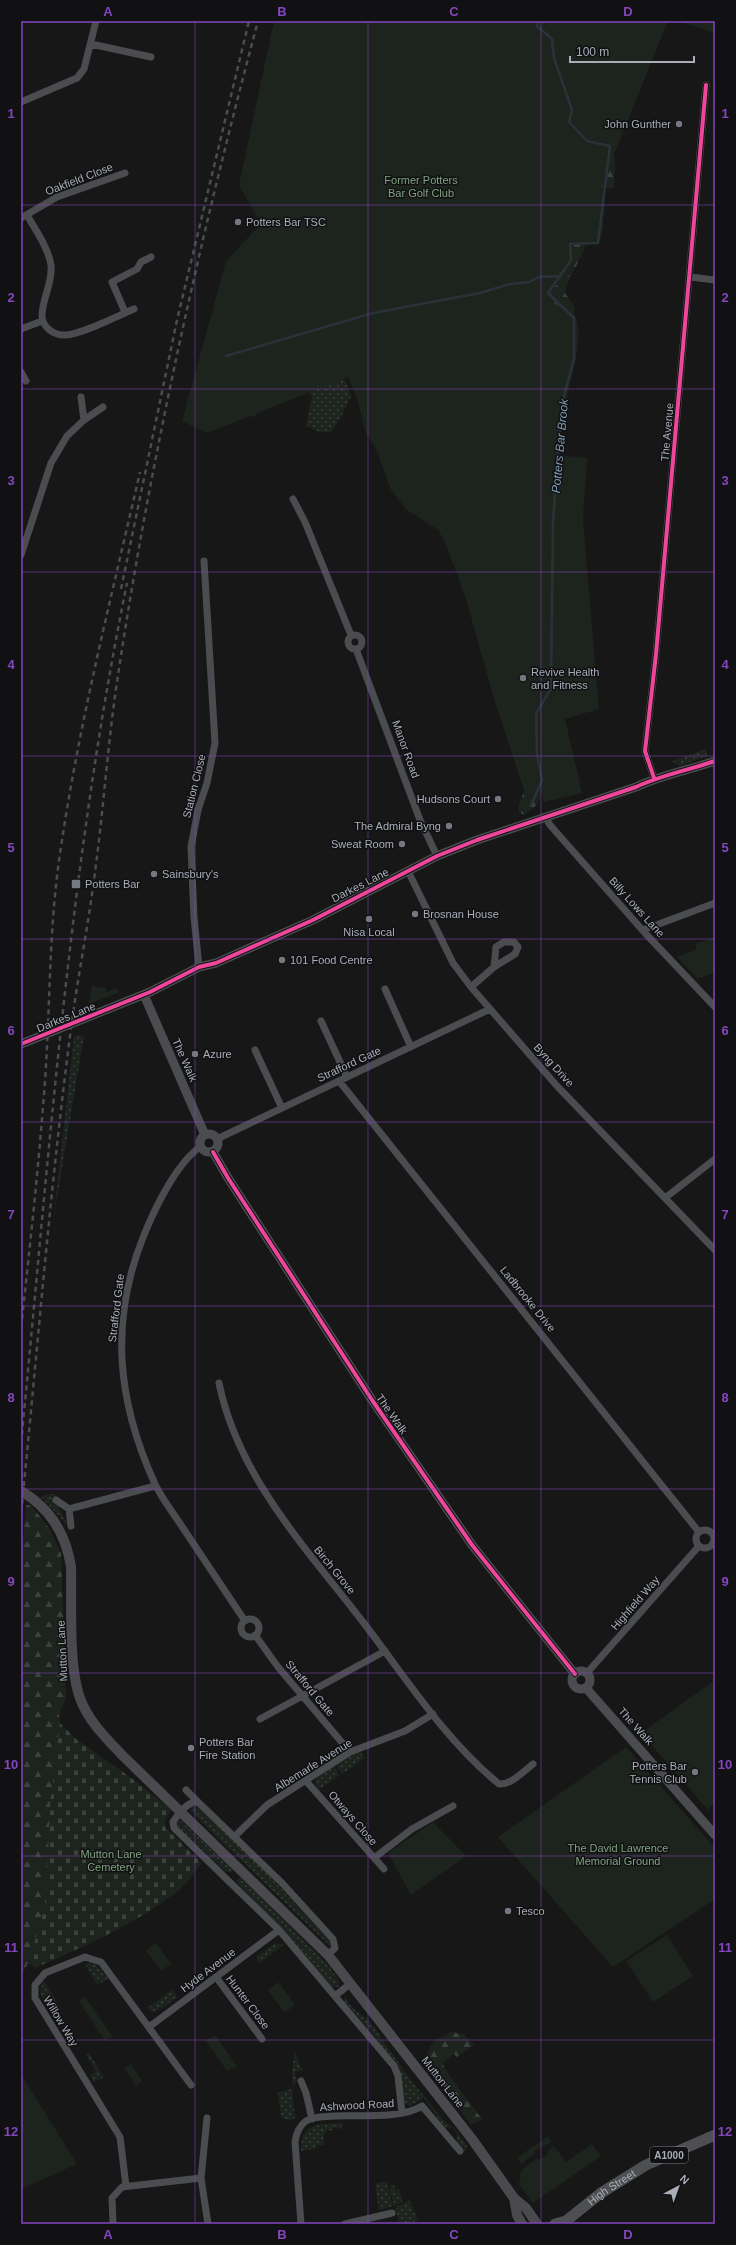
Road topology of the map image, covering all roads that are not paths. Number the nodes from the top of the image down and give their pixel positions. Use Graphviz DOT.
graph roads {
  1 [pos="96,21"];
  2 [pos="91,44"];
  3 [pos="151,57"];
  4 [pos="706,85"];
  5 [pos="21,102"];
  6 [pos="125,173"];
  7 [pos="24,217"];
  8 [pos="152,257"];
  9 [pos="690,277"];
  10 [pos="715,280"];
  11 [pos="134,309"];
  12 [pos="125,312"];
  13 [pos="42,321"];
  14 [pos="21,329"];
  15 [pos="21,372"];
  16 [pos="26,381"];
  17 [pos="81,397"];
  18 [pos="103,407"];
  19 [pos="84,420"];
  20 [pos="293,499"];
  21 [pos="21,555"];
  22 [pos="204,561"];
  23 [pos="351,636"];
  24 [pos="356,649"];
  25 [pos="715,761"];
  26 [pos="654,778"];
  27 [pos="546,818"];
  28 [pos="437,856"];
  29 [pos="408,871"];
  30 [pos="715,903"];
  31 [pos="643,930"];
  32 [pos="199,967"];
  33 [pos="494,967"];
  34 [pos="471,988"];
  35 [pos="385,989"];
  36 [pos="144,995"];
  37 [pos="715,1007"];
  38 [pos="490,1010"];
  39 [pos="321,1021"];
  40 [pos="21,1044"];
  41 [pos="411,1047"];
  42 [pos="255,1050"];
  43 [pos="347,1077"];
  44 [pos="340,1081"];
  45 [pos="282,1108"];
  46 [pos="205,1135"];
  47 [pos="217,1139"];
  48 [pos="200,1147"];
  49 [pos="213,1152"];
  50 [pos="715,1159"];
  51 [pos="665,1198"];
  52 [pos="715,1250"];
  53 [pos="219,1383"];
  54 [pos="156,1486"];
  55 [pos="21,1491"];
  56 [pos="56,1500"];
  57 [pos="69,1509"];
  58 [pos="71,1526"];
  59 [pos="713,1530"];
  60 [pos="699,1532"];
  61 [pos="700,1546"];
  62 [pos="713,1547"];
  63 [pos="245,1621"];
  64 [pos="255,1636"];
  65 [pos="385,1652"];
  66 [pos="575,1674"];
  67 [pos="586,1674"];
  68 [pos="586,1688"];
  69 [pos="302,1695"];
  70 [pos="433,1714"];
  71 [pos="260,1719"];
  72 [pos="350,1752"];
  73 [pos="533,1764"];
  74 [pos="306,1781"];
  75 [pos="186,1790"];
  76 [pos="198,1802"];
  77 [pos="453,1806"];
  78 [pos="182,1812"];
  79 [pos="715,1834"];
  80 [pos="234,1837"];
  81 [pos="374,1858"];
  82 [pos="241,1868"];
  83 [pos="384,1869"];
  84 [pos="230,1881"];
  85 [pos="279,1930"];
  86 [pos="328,1955"];
  87 [pos="216,1977"];
  88 [pos="351,1983"];
  89 [pos="335,1996"];
  90 [pos="149,2027"];
  91 [pos="262,2039"];
  92 [pos="301,2081"];
  93 [pos="191,2085"];
  94 [pos="402,2113"];
  95 [pos="207,2118"];
  96 [pos="312,2119"];
  97 [pos="715,2136"];
  98 [pos="460,2151"];
  99 [pos="201,2178"];
  100 [pos="126,2186"];
  101 [pos="514,2198"];
  102 [pos="392,2213"];
  103 [pos="562,2223"];
  104 [pos="113,2224"];
  105 [pos="208,2224"];
  106 [pos="302,2224"];
  107 [pos="345,2224"];
  108 [pos="522,2224"];
  109 [pos="537,2224"];
  1 -- 2 [label="street"];
  2 -- 3 [label="street"];
  2 -- 5 [label="street"];
  4 -- 9 [label="street, The Avenue"];
  6 -- 7 [label="street, Oakfield Close"];
  7 -- 13 [label="street"];
  8 -- 12 [label="street"];
  9 -- 10 [label="street"];
  9 -- 26 [label="street, The Avenue"];
  11 -- 12 [label="street"];
  12 -- 13 [label="street"];
  13 -- 14 [label="street"];
  15 -- 16 [label="street"];
  17 -- 19 [label="street"];
  18 -- 19 [label="street"];
  19 -- 21 [label="street"];
  20 -- 23 [label="street, Manor Road"];
  22 -- 32 [label="street, Station Close"];
  23 -- 24 [label="street, Manor Road"];
  23 -- 24 [label="street, Manor Road"];
  24 -- 28 [label="street, Manor Road"];
  25 -- 26 [label="street, Darkes Lane"];
  26 -- 27 [label="street, Darkes Lane"];
  27 -- 28 [label="street, Darkes Lane"];
  27 -- 31 [label="street, Billy Lows Lane"];
  28 -- 29 [label="street, Darkes Lane"];
  29 -- 32 [label="street, Darkes Lane"];
  29 -- 34 [label="street, Byng Drive"];
  30 -- 31 [label="street"];
  31 -- 37 [label="street, Billy Lows Lane"];
  32 -- 36 [label="street, Darkes Lane"];
  33 -- 34 [label="street"];
  34 -- 38 [label="street, Byng Drive"];
  35 -- 41 [label="street"];
  36 -- 40 [label="street, Darkes Lane"];
  36 -- 46 [label="street, The Walk"];
  38 -- 41 [label="street, Strafford Gate"];
  38 -- 51 [label="street, Byng Drive"];
  39 -- 43 [label="street"];
  41 -- 43 [label="street, Strafford Gate"];
  42 -- 45 [label="street"];
  43 -- 44 [label="street, Strafford Gate"];
  44 -- 45 [label="street, Strafford Gate"];
  44 -- 60 [label="street, Ladbrooke Drive"];
  45 -- 47 [label="street, Strafford Gate"];
  46 -- 47 [label="street"];
  46 -- 48 [label="street"];
  47 -- 49 [label="street"];
  48 -- 49 [label="street"];
  48 -- 54 [label="street, Strafford Gate"];
  49 -- 66 [label="street, The Walk"];
  50 -- 51 [label="street"];
  51 -- 52 [label="street, Byng Drive"];
  53 -- 65 [label="street, Birch Grove"];
  54 -- 57 [label="street"];
  54 -- 63 [label="street, Strafford Gate"];
  55 -- 78 [label="main road, Mutton Lane"];
  56 -- 57 [label="street"];
  57 -- 58 [label="street"];
  59 -- 60 [label="street"];
  59 -- 62 [label="street"];
  60 -- 61 [label="street"];
  61 -- 62 [label="street"];
  61 -- 67 [label="street, Highfield Way"];
  63 -- 64 [label="street, Strafford Gate"];
  63 -- 64 [label="street, Strafford Gate"];
  64 -- 69 [label="street, Strafford Gate"];
  65 -- 69 [label="street"];
  65 -- 70 [label="street, Birch Grove"];
  66 -- 67 [label="street"];
  66 -- 68 [label="street"];
  67 -- 68 [label="street"];
  68 -- 79 [label="street, The Walk"];
  69 -- 71 [label="street"];
  69 -- 72 [label="street, Strafford Gate"];
  70 -- 72 [label="street, Albemarle Avenue"];
  70 -- 73 [label="street, Birch Grove"];
  72 -- 74 [label="street, Albemarle Avenue"];
  74 -- 80 [label="street, Albemarle Avenue"];
  74 -- 81 [label="street, Otways Close"];
  75 -- 76 [label="street"];
  76 -- 78 [label="street"];
  76 -- 80 [label="street"];
  77 -- 81 [label="street"];
  78 -- 82 [label="main road, Mutton Lane"];
  78 -- 84 [label="street"];
  80 -- 86 [label="street"];
  81 -- 83 [label="street, Otways Close"];
  82 -- 84 [label="street"];
  82 -- 86 [label="main road, Mutton Lane"];
  84 -- 85 [label="street"];
  85 -- 87 [label="street, Hyde Avenue"];
  85 -- 89 [label="street"];
  86 -- 88 [label="main road, Mutton Lane"];
  87 -- 90 [label="street, Hyde Avenue"];
  87 -- 91 [label="street, Hunter Close"];
  88 -- 89 [label="street"];
  88 -- 101 [label="main road, Mutton Lane"];
  89 -- 94 [label="street"];
  90 -- 93 [label="street, Willow Way"];
  90 -- 100 [label="street, Willow Way"];
  92 -- 96 [label="street, Ashwood Road"];
  94 -- 96 [label="street, Ashwood Road"];
  94 -- 98 [label="street"];
  95 -- 99 [label="street"];
  96 -- 106 [label="street, Ashwood Road"];
  97 -- 103 [label="main road, High Street / A1000"];
  99 -- 100 [label="street"];
  99 -- 105 [label="street"];
  100 -- 104 [label="street"];
  101 -- 108 [label="main road, Mutton Lane"];
  101 -- 109 [label="main road, Mutton Lane"];
  102 -- 107 [label="street"];
}
